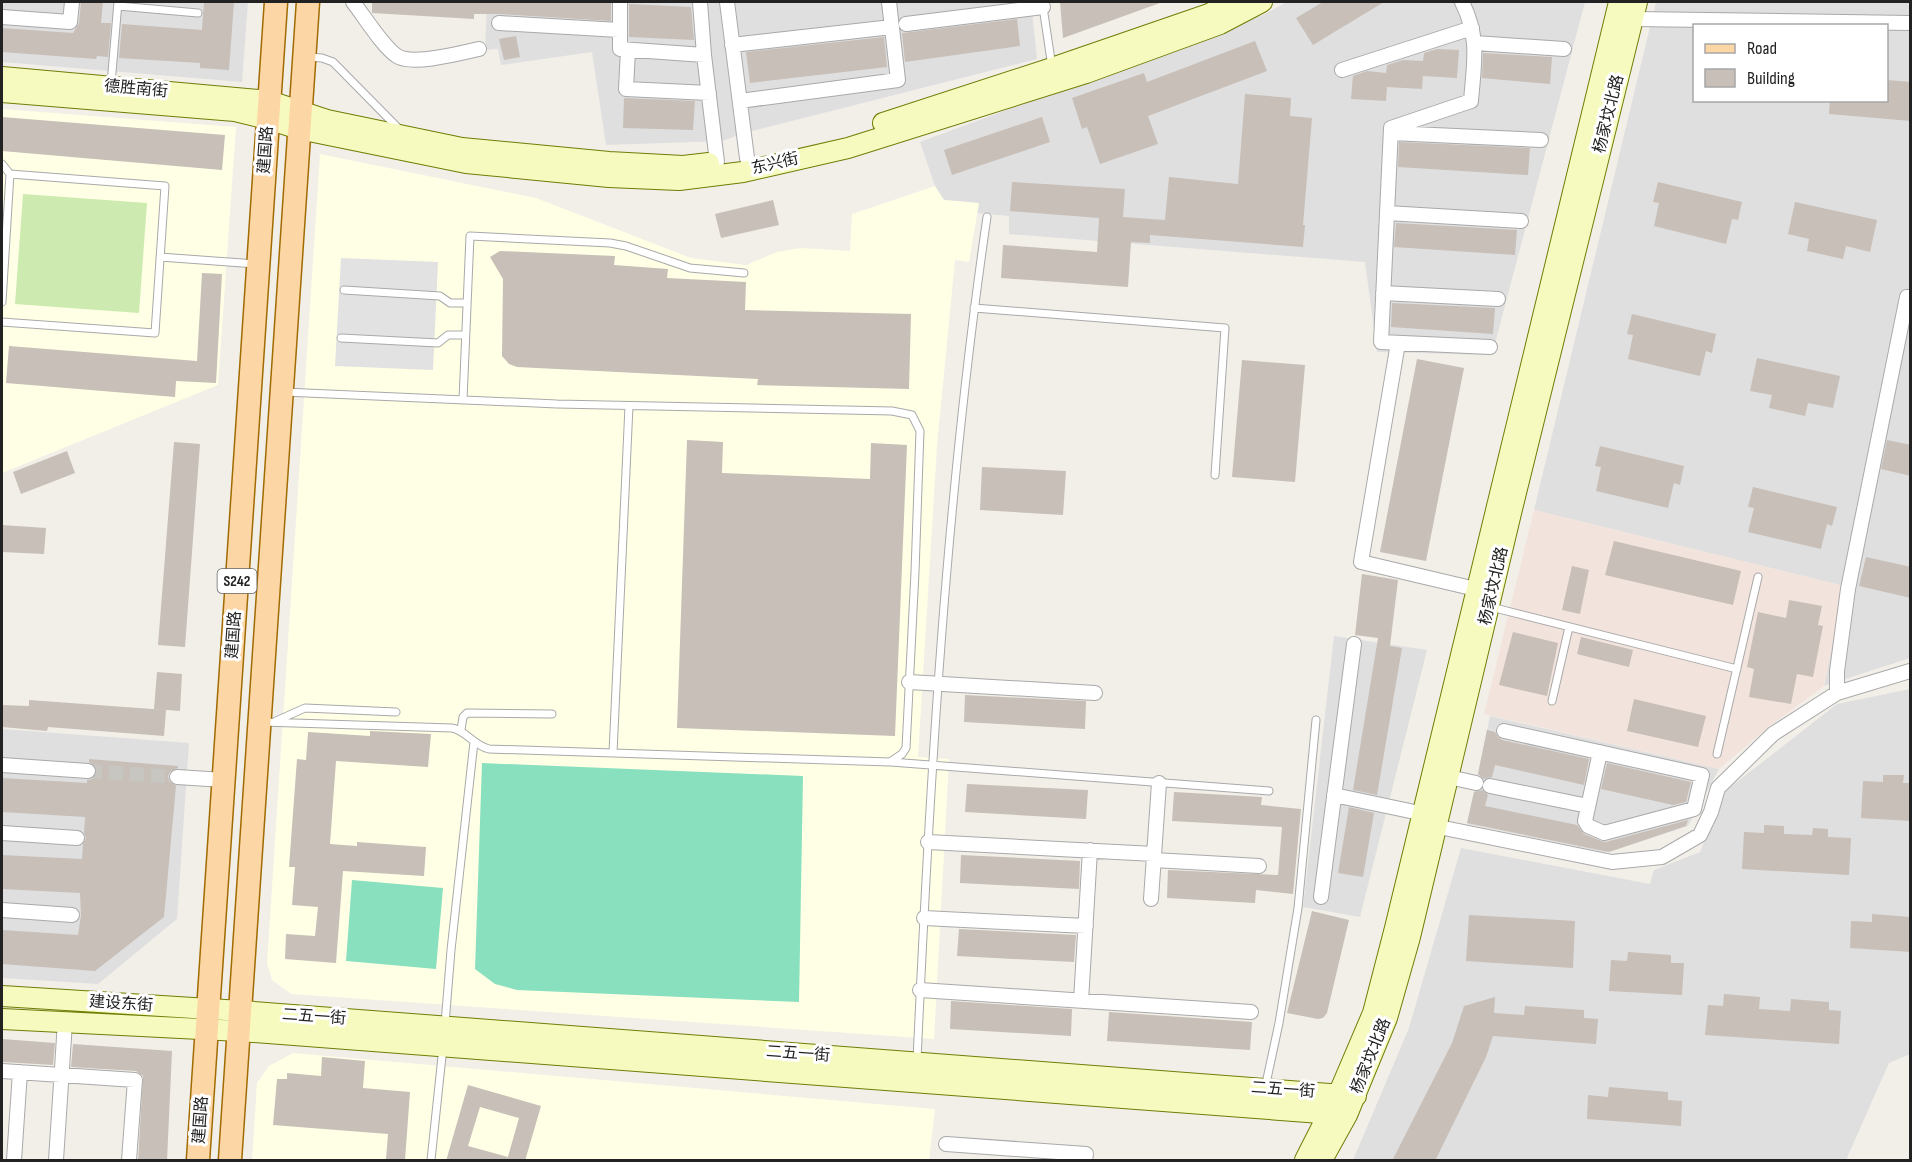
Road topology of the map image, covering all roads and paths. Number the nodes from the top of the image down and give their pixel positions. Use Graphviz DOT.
graph roads {
  1 [pos="72,2"];
  2 [pos="276,2"];
  3 [pos="308,2"];
  4 [pos="354,2"];
  5 [pos="620,2"];
  6 [pos="700,2"];
  7 [pos="727,2"];
  8 [pos="889,2"];
  9 [pos="1232,2"];
  10 [pos="1262,2"];
  11 [pos="1462,2"];
  12 [pos="1619,2"];
  13 [pos="118,4"];
  14 [pos="1043,4"];
  15 [pos="1024,5"];
  16 [pos="1635,10"];
  17 [pos="198,13"];
  18 [pos="2,17"];
  19 [pos="499,23"];
  20 [pos="1911,23"];
  21 [pos="899,26"];
  22 [pos="1472,28"];
  23 [pos="619,30"];
  24 [pos="1475,44"];
  25 [pos="732,45"];
  26 [pos="480,49"];
  27 [pos="1564,49"];
  28 [pos="628,50"];
  29 [pos="704,54"];
  30 [pos="304,57"];
  31 [pos="1052,68"];
  32 [pos="1342,69"];
  33 [pos="2,77"];
  34 [pos="111,86"];
  35 [pos="2,92"];
  36 [pos="709,93"];
  37 [pos="740,101"];
  38 [pos="269,110"];
  39 [pos="300,120"];
  40 [pos="1391,133"];
  41 [pos="1541,140"];
  42 [pos="405,144"];
  43 [pos="747,158"];
  44 [pos="717,162"];
  45 [pos="2,164"];
  46 [pos="10,174"];
  47 [pos="1387,213"];
  48 [pos="987,218"];
  49 [pos="1521,221"];
  50 [pos="160,257"];
  51 [pos="258,264"];
  52 [pos="744,273"];
  53 [pos="344,290"];
  54 [pos="1383,293"];
  55 [pos="1911,297"];
  56 [pos="1498,299"];
  57 [pos="2,302"];
  58 [pos="467,303"];
  59 [pos="974,308"];
  60 [pos="2,322"];
  61 [pos="465,335"];
  62 [pos="341,338"];
  63 [pos="1398,343"];
  64 [pos="1490,347"];
  65 [pos="282,392"];
  66 [pos="463,400"];
  67 [pos="629,406"];
  68 [pos="1215,475"];
  69 [pos="1758,577"];
  70 [pos="1483,598"];
  71 [pos="1569,627"];
  72 [pos="1354,645"];
  73 [pos="1737,669"];
  74 [pos="1911,670"];
  75 [pos="909,682"];
  76 [pos="938,684"];
  77 [pos="1095,693"];
  78 [pos="1837,693"];
  79 [pos="1552,701"];
  80 [pos="396,712"];
  81 [pos="552,714"];
  82 [pos="1316,720"];
  83 [pos="267,722"];
  84 [pos="461,730"];
  85 [pos="1504,731"];
  86 [pos="474,742"];
  87 [pos="1600,752"];
  88 [pos="613,753"];
  89 [pos="1717,754"];
  90 [pos="890,762"];
  91 [pos="2,765"];
  92 [pos="932,765"];
  93 [pos="88,771"];
  94 [pos="1440,775"];
  95 [pos="177,777"];
  96 [pos="224,780"];
  97 [pos="1159,783"];
  98 [pos="1476,783"];
  99 [pos="1490,786"];
  100 [pos="1269,791"];
  101 [pos="1334,795"];
  102 [pos="1588,806"];
  103 [pos="1430,820"];
  104 [pos="2,833"];
  105 [pos="77,838"];
  106 [pos="928,842"];
  107 [pos="1090,850"];
  108 [pos="1154,857"];
  109 [pos="1259,866"];
  110 [pos="1321,897"];
  111 [pos="1151,899"];
  112 [pos="2,910"];
  113 [pos="72,915"];
  114 [pos="924,918"];
  115 [pos="1086,926"];
  116 [pos="920,990"];
  117 [pos="2,996"];
  118 [pos="1081,1001"];
  119 [pos="1251,1012"];
  120 [pos="2,1019"];
  121 [pos="208,1019"];
  122 [pos="241,1021"];
  123 [pos="65,1022"];
  124 [pos="444,1037"];
  125 [pos="2,1071"];
  126 [pos="20,1072"];
  127 [pos="916,1072"];
  128 [pos="61,1074"];
  129 [pos="1265,1089"];
  130 [pos="1347,1095"];
  131 [pos="1338,1114"];
  132 [pos="946,1144"];
  133 [pos="14,1161"];
  134 [pos="56,1161"];
  135 [pos="129,1161"];
  136 [pos="198,1161"];
  137 [pos="230,1161"];
  138 [pos="431,1161"];
  139 [pos="1085,1161"];
  140 [pos="1305,1161"];
  141 [pos="1322,1161"];
  1 -- 18 [label="street"];
  2 -- 38 [label="main road, 建国路 / S242"];
  3 -- 30 [label="main road, 建国路 / S242"];
  4 -- 26 [label="street"];
  5 -- 23 [label="street"];
  6 -- 29 [label="street"];
  7 -- 25 [label="street"];
  8 -- 21 [label="street"];
  9 -- 31 [label="main road, 东兴街"];
  10 -- 42 [label="main road, 东兴街"];
  11 -- 22 [label="street"];
  12 -- 70 [label="main road, 杨家坟北路"];
  13 -- 17 [label="lane"];
  13 -- 34 [label="lane"];
  14 -- 15 [label="street"];
  14 -- 31 [label="lane"];
  15 -- 21 [label="street"];
  16 -- 20 [label="street"];
  16 -- 70 [label="main road, 杨家坟北路"];
  19 -- 23 [label="street"];
  21 -- 25 [label="street"];
  21 -- 37 [label="street"];
  22 -- 24 [label="street"];
  22 -- 32 [label="street"];
  23 -- 28 [label="street"];
  24 -- 27 [label="street"];
  24 -- 40 [label="street"];
  25 -- 37 [label="street"];
  28 -- 29 [label="street"];
  28 -- 36 [label="street"];
  29 -- 36 [label="street"];
  30 -- 39 [label="main road, 建国路 / S242"];
  30 -- 42 [label="lane"];
  31 -- 43 [label="main road, 东兴街"];
  33 -- 34 [label="main road, 德胜南街"];
  34 -- 38 [label="main road, 德胜南街"];
  35 -- 38 [label="main road, 德胜南街"];
  36 -- 44 [label="street"];
  37 -- 43 [label="street"];
  38 -- 39 [label="main road, 东兴街"];
  38 -- 51 [label="main road, 建国路 / S242"];
  39 -- 42 [label="main road, 东兴街"];
  39 -- 65 [label="main road, 建国路 / S242"];
  40 -- 41 [label="street"];
  40 -- 47 [label="street"];
  42 -- 44 [label="main road, 东兴街"];
  43 -- 44 [label="main road, 东兴街"];
  45 -- 46 [label="lane"];
  46 -- 50 [label="lane"];
  46 -- 57 [label="lane"];
  47 -- 49 [label="street"];
  47 -- 54 [label="street"];
  48 -- 59 [label="lane"];
  50 -- 51 [label="lane"];
  50 -- 60 [label="lane"];
  51 -- 96 [label="main road, 建国路 / S242"];
  52 -- 58 [label="lane"];
  53 -- 58 [label="lane"];
  54 -- 56 [label="street"];
  54 -- 63 [label="street"];
  55 -- 78 [label="street"];
  58 -- 61 [label="lane"];
  59 -- 68 [label="lane"];
  59 -- 76 [label="lane"];
  61 -- 62 [label="lane"];
  61 -- 66 [label="lane"];
  63 -- 64 [label="street"];
  63 -- 70 [label="street"];
  65 -- 66 [label="lane"];
  65 -- 83 [label="main road, 建国路 / S242"];
  66 -- 67 [label="lane"];
  67 -- 75 [label="lane"];
  67 -- 88 [label="lane"];
  69 -- 73 [label="lane"];
  70 -- 71 [label="lane"];
  70 -- 94 [label="main road, 杨家坟北路"];
  71 -- 73 [label="lane"];
  71 -- 79 [label="lane"];
  72 -- 101 [label="street"];
  73 -- 89 [label="lane"];
  74 -- 78 [label="street"];
  75 -- 76 [label="street"];
  75 -- 90 [label="lane"];
  76 -- 77 [label="street"];
  76 -- 92 [label="lane"];
  78 -- 103 [label="street"];
  80 -- 83 [label="lane"];
  81 -- 84 [label="lane"];
  82 -- 129 [label="lane"];
  83 -- 84 [label="lane"];
  83 -- 122 [label="main road, 建国路 / S242"];
  84 -- 86 [label="lane"];
  85 -- 87 [label="street"];
  86 -- 88 [label="lane"];
  86 -- 124 [label="lane"];
  87 -- 102 [label="street"];
  87 -- 102 [label="street"];
  88 -- 90 [label="lane"];
  90 -- 92 [label="lane"];
  91 -- 93 [label="street"];
  92 -- 97 [label="lane"];
  92 -- 106 [label="lane"];
  94 -- 98 [label="street"];
  94 -- 103 [label="main road, 杨家坟北路"];
  95 -- 96 [label="street"];
  96 -- 121 [label="main road, 建国路 / S242"];
  97 -- 100 [label="lane"];
  97 -- 108 [label="street"];
  99 -- 102 [label="street"];
  101 -- 103 [label="street"];
  101 -- 110 [label="street"];
  103 -- 130 [label="main road, 杨家坟北路"];
  104 -- 105 [label="street"];
  106 -- 107 [label="street"];
  106 -- 114 [label="lane"];
  107 -- 108 [label="street"];
  107 -- 115 [label="street"];
  108 -- 109 [label="street"];
  108 -- 111 [label="street"];
  112 -- 113 [label="street"];
  114 -- 115 [label="street"];
  114 -- 116 [label="lane"];
  115 -- 118 [label="street"];
  116 -- 118 [label="street"];
  116 -- 127 [label="lane"];
  117 -- 121 [label="main road, 建设东街"];
  118 -- 119 [label="street"];
  120 -- 123 [label="main road, 建设东街"];
  121 -- 122 [label="main road, 建设东街"];
  121 -- 123 [label="main road, 建设东街"];
  121 -- 136 [label="main road, 建国路 / S242"];
  122 -- 124 [label="main road, 二五一街"];
  122 -- 137 [label="main road, 建国路 / S242"];
  123 -- 128 [label="street"];
  124 -- 127 [label="main road, 二五一街"];
  124 -- 138 [label="lane"];
  125 -- 126 [label="street"];
  126 -- 128 [label="street"];
  126 -- 133 [label="street"];
  127 -- 129 [label="main road, 二五一街"];
  127 -- 131 [label="main road, 二五一街"];
  128 -- 134 [label="street"];
  128 -- 135 [label="street"];
  129 -- 130 [label="main road, 二五一街"];
  130 -- 131 [label="main road, 杨家坟北路"];
  131 -- 140 [label="main road, 杨家坟北路"];
  131 -- 141 [label="main road, 杨家坟北路"];
  132 -- 139 [label="street"];
}
